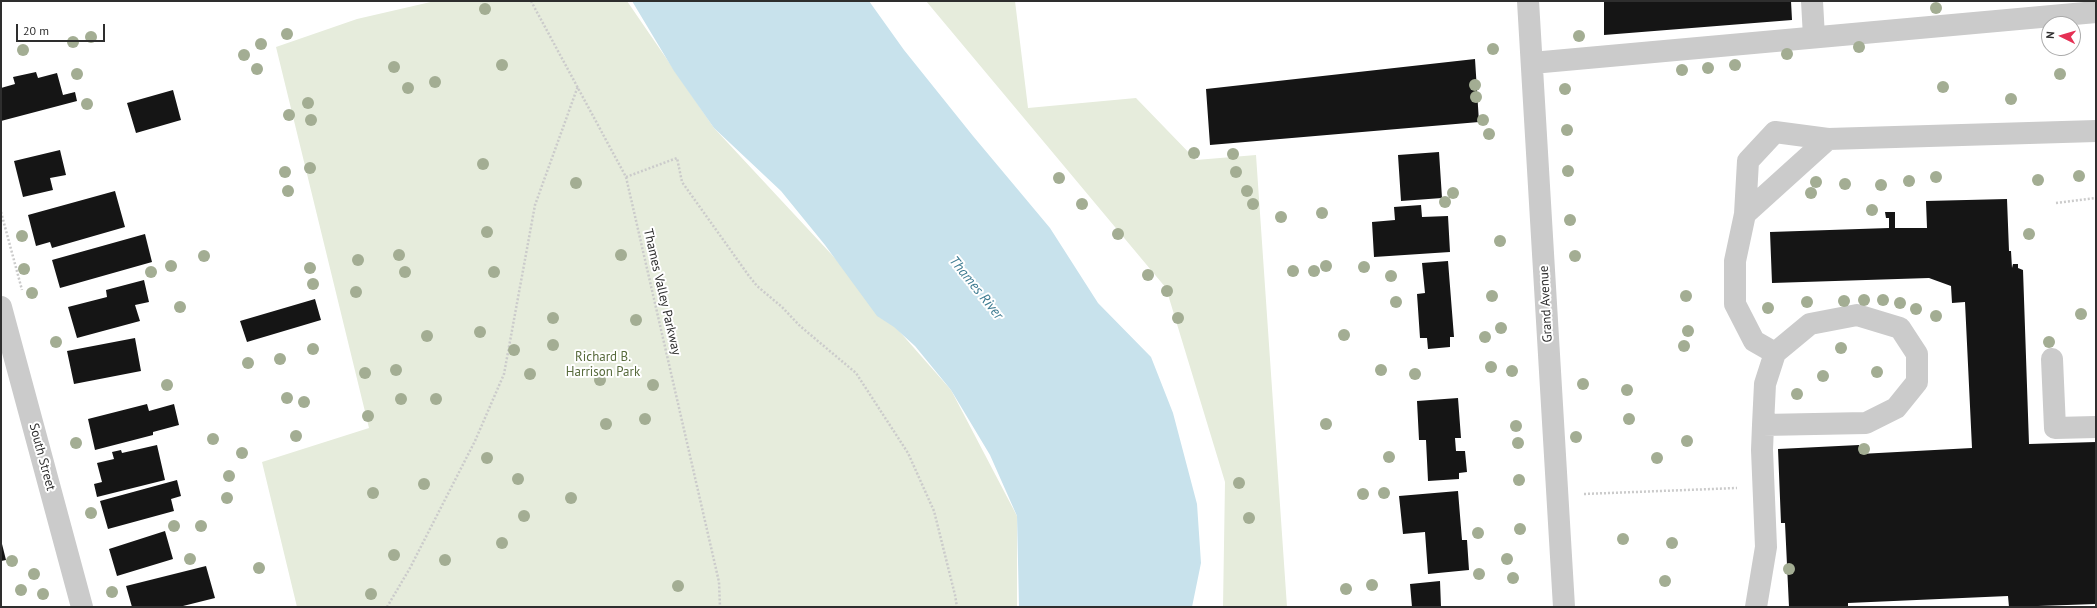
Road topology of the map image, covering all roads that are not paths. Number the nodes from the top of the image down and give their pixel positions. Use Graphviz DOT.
graph roads {
  1 [pos="1528,1"];
  2 [pos="1812,1"];
  3 [pos="2096,12"];
  4 [pos="1814,37"];
  5 [pos="1532,63"];
  6 [pos="2096,131"];
  7 [pos="1828,139"];
  8 [pos="1745,214"];
  9 [pos="1,307"];
  10 [pos="1775,353"];
  11 [pos="2052,359"];
  12 [pos="1763,425"];
  13 [pos="2096,427"];
  14 [pos="82,607"];
  15 [pos="1564,607"];
  16 [pos="1756,607"];
  1 -- 5 [label="street, Grand Avenue"];
  2 -- 4 [label="street"];
  3 -- 4 [label="street"];
  4 -- 5 [label="street"];
  5 -- 15 [label="street, Grand Avenue"];
  6 -- 7 [label="street"];
  7 -- 8 [label="street"];
  7 -- 8 [label="street"];
  8 -- 10 [label="street"];
  9 -- 14 [label="street, South Street"];
  10 -- 12 [label="street"];
  10 -- 12 [label="street"];
  11 -- 13 [label="street"];
  12 -- 16 [label="street"];
}
